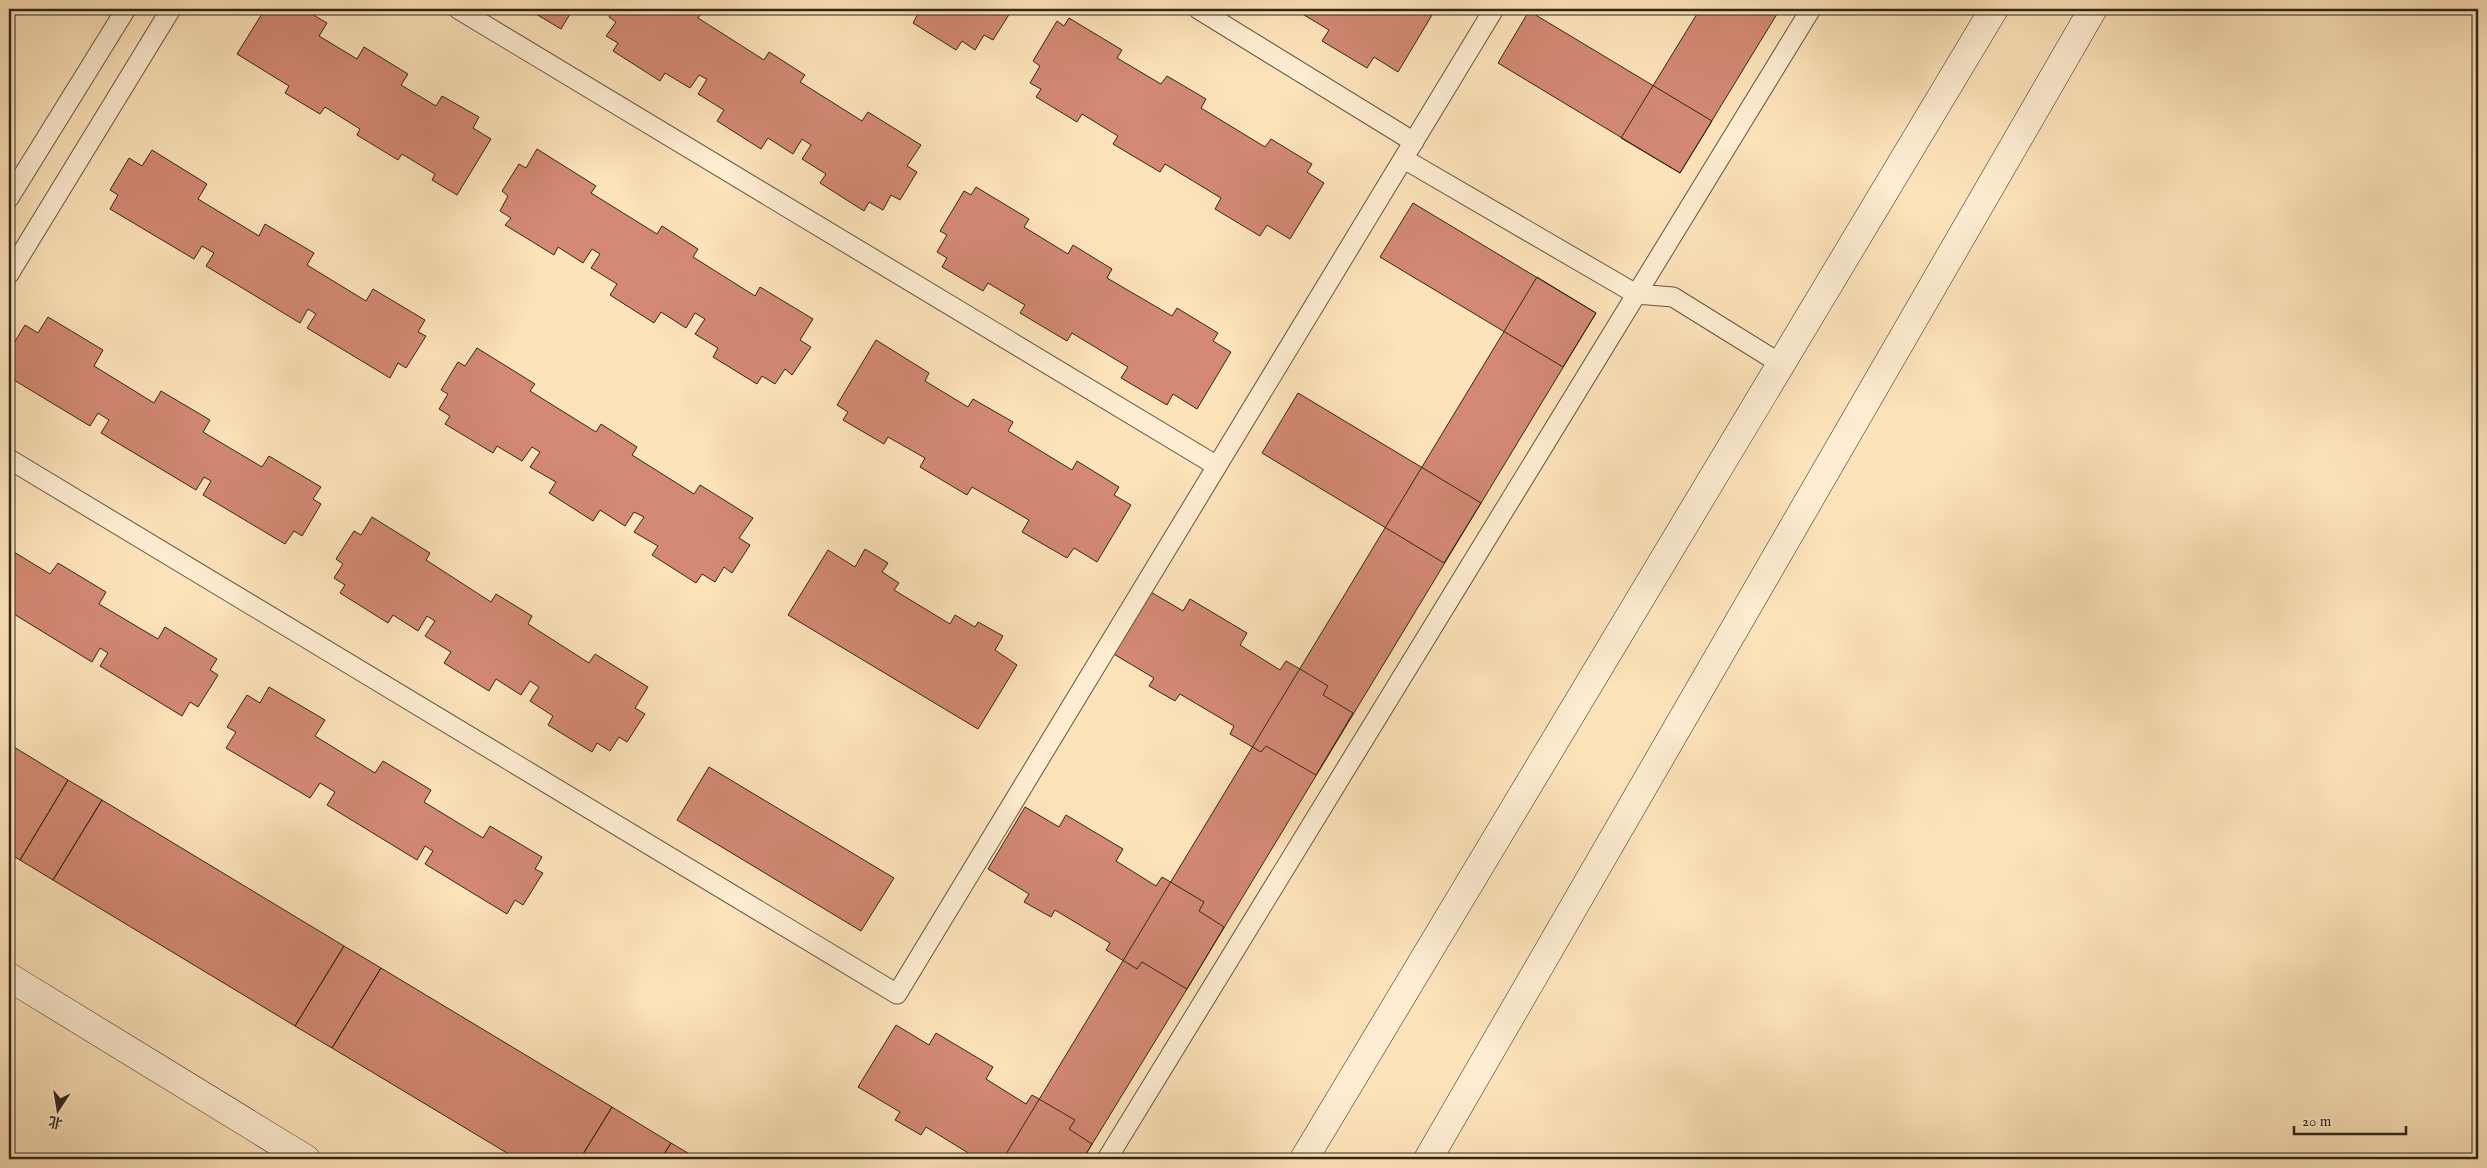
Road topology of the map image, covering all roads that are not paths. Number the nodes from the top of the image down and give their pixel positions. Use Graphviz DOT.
graph roads {
  1 [pos="126,9"];
  2 [pos="171,9"];
  3 [pos="458,9"];
  4 [pos="1198,9"];
  5 [pos="1494,9"];
  6 [pos="1811,9"];
  7 [pos="1994,9"];
  8 [pos="2093,9"];
  9 [pos="1414,142"];
  10 [pos="1404,159"];
  11 [pos="9,198"];
  12 [pos="9,274"];
  13 [pos="1636,294"];
  14 [pos="1781,364"];
  15 [pos="9,459"];
  16 [pos="1217,466"];
  17 [pos="9,978"];
  18 [pos="306,1159"];
  19 [pos="1107,1159"];
  20 [pos="1304,1159"];
  21 [pos="1428,1159"];
  1 -- 11 [label="lane"];
  2 -- 12 [label="lane"];
  3 -- 16 [label="lane"];
  4 -- 9 [label="lane"];
  5 -- 9 [label="lane"];
  6 -- 13 [label="lane"];
  7 -- 14 [label="main road"];
  8 -- 21 [label="main road"];
  9 -- 10 [label="lane"];
  10 -- 13 [label="lane"];
  10 -- 16 [label="lane"];
  13 -- 14 [label="lane"];
  13 -- 19 [label="lane"];
  14 -- 20 [label="main road"];
  15 -- 16 [label="lane"];
  17 -- 18 [label="main road"];
}
